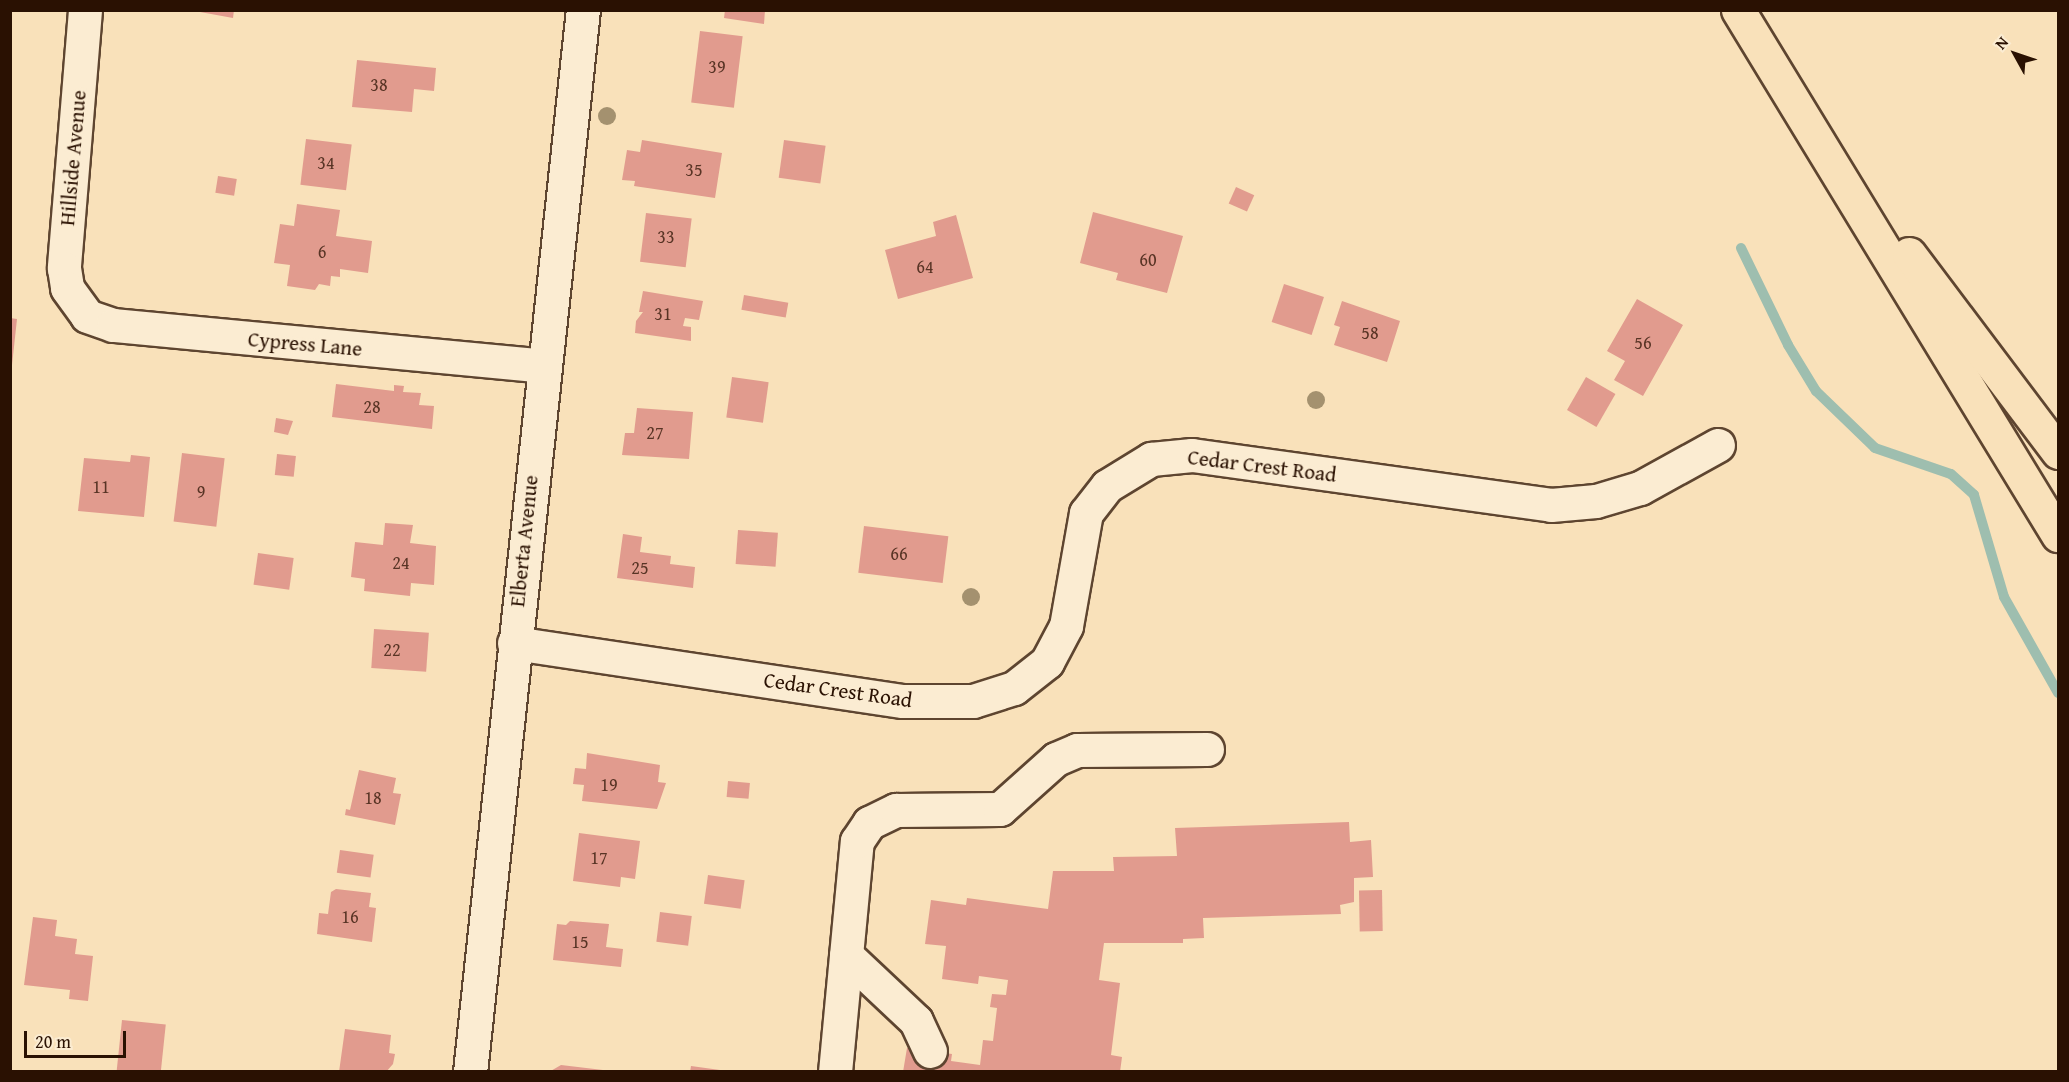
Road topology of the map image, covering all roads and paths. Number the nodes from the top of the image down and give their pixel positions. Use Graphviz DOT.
graph roads {
  1 [pos="85,10"];
  2 [pos="584,10"];
  3 [pos="1740,10"];
  4 [pos="75,303"];
  5 [pos="543,366"];
  6 [pos="1718,445"];
  7 [pos="2058,452"];
  8 [pos="2058,536"];
  9 [pos="514,642"];
  10 [pos="1207,749"];
  11 [pos="846,955"];
  12 [pos="930,1051"];
  13 [pos="470,1071"];
  14 [pos="835,1071"];
  1 -- 4 [label="street, Hillside Avenue"];
  2 -- 5 [label="street, Elberta Avenue"];
  3 -- 7 [label="highway"];
  3 -- 8 [label="highway"];
  4 -- 5 [label="street, Cypress Lane"];
  5 -- 9 [label="street, Elberta Avenue"];
  6 -- 9 [label="street, Cedar Crest Road"];
  9 -- 13 [label="street, Elberta Avenue"];
  10 -- 11 [label="street"];
  11 -- 12 [label="street"];
  11 -- 14 [label="street"];
}
